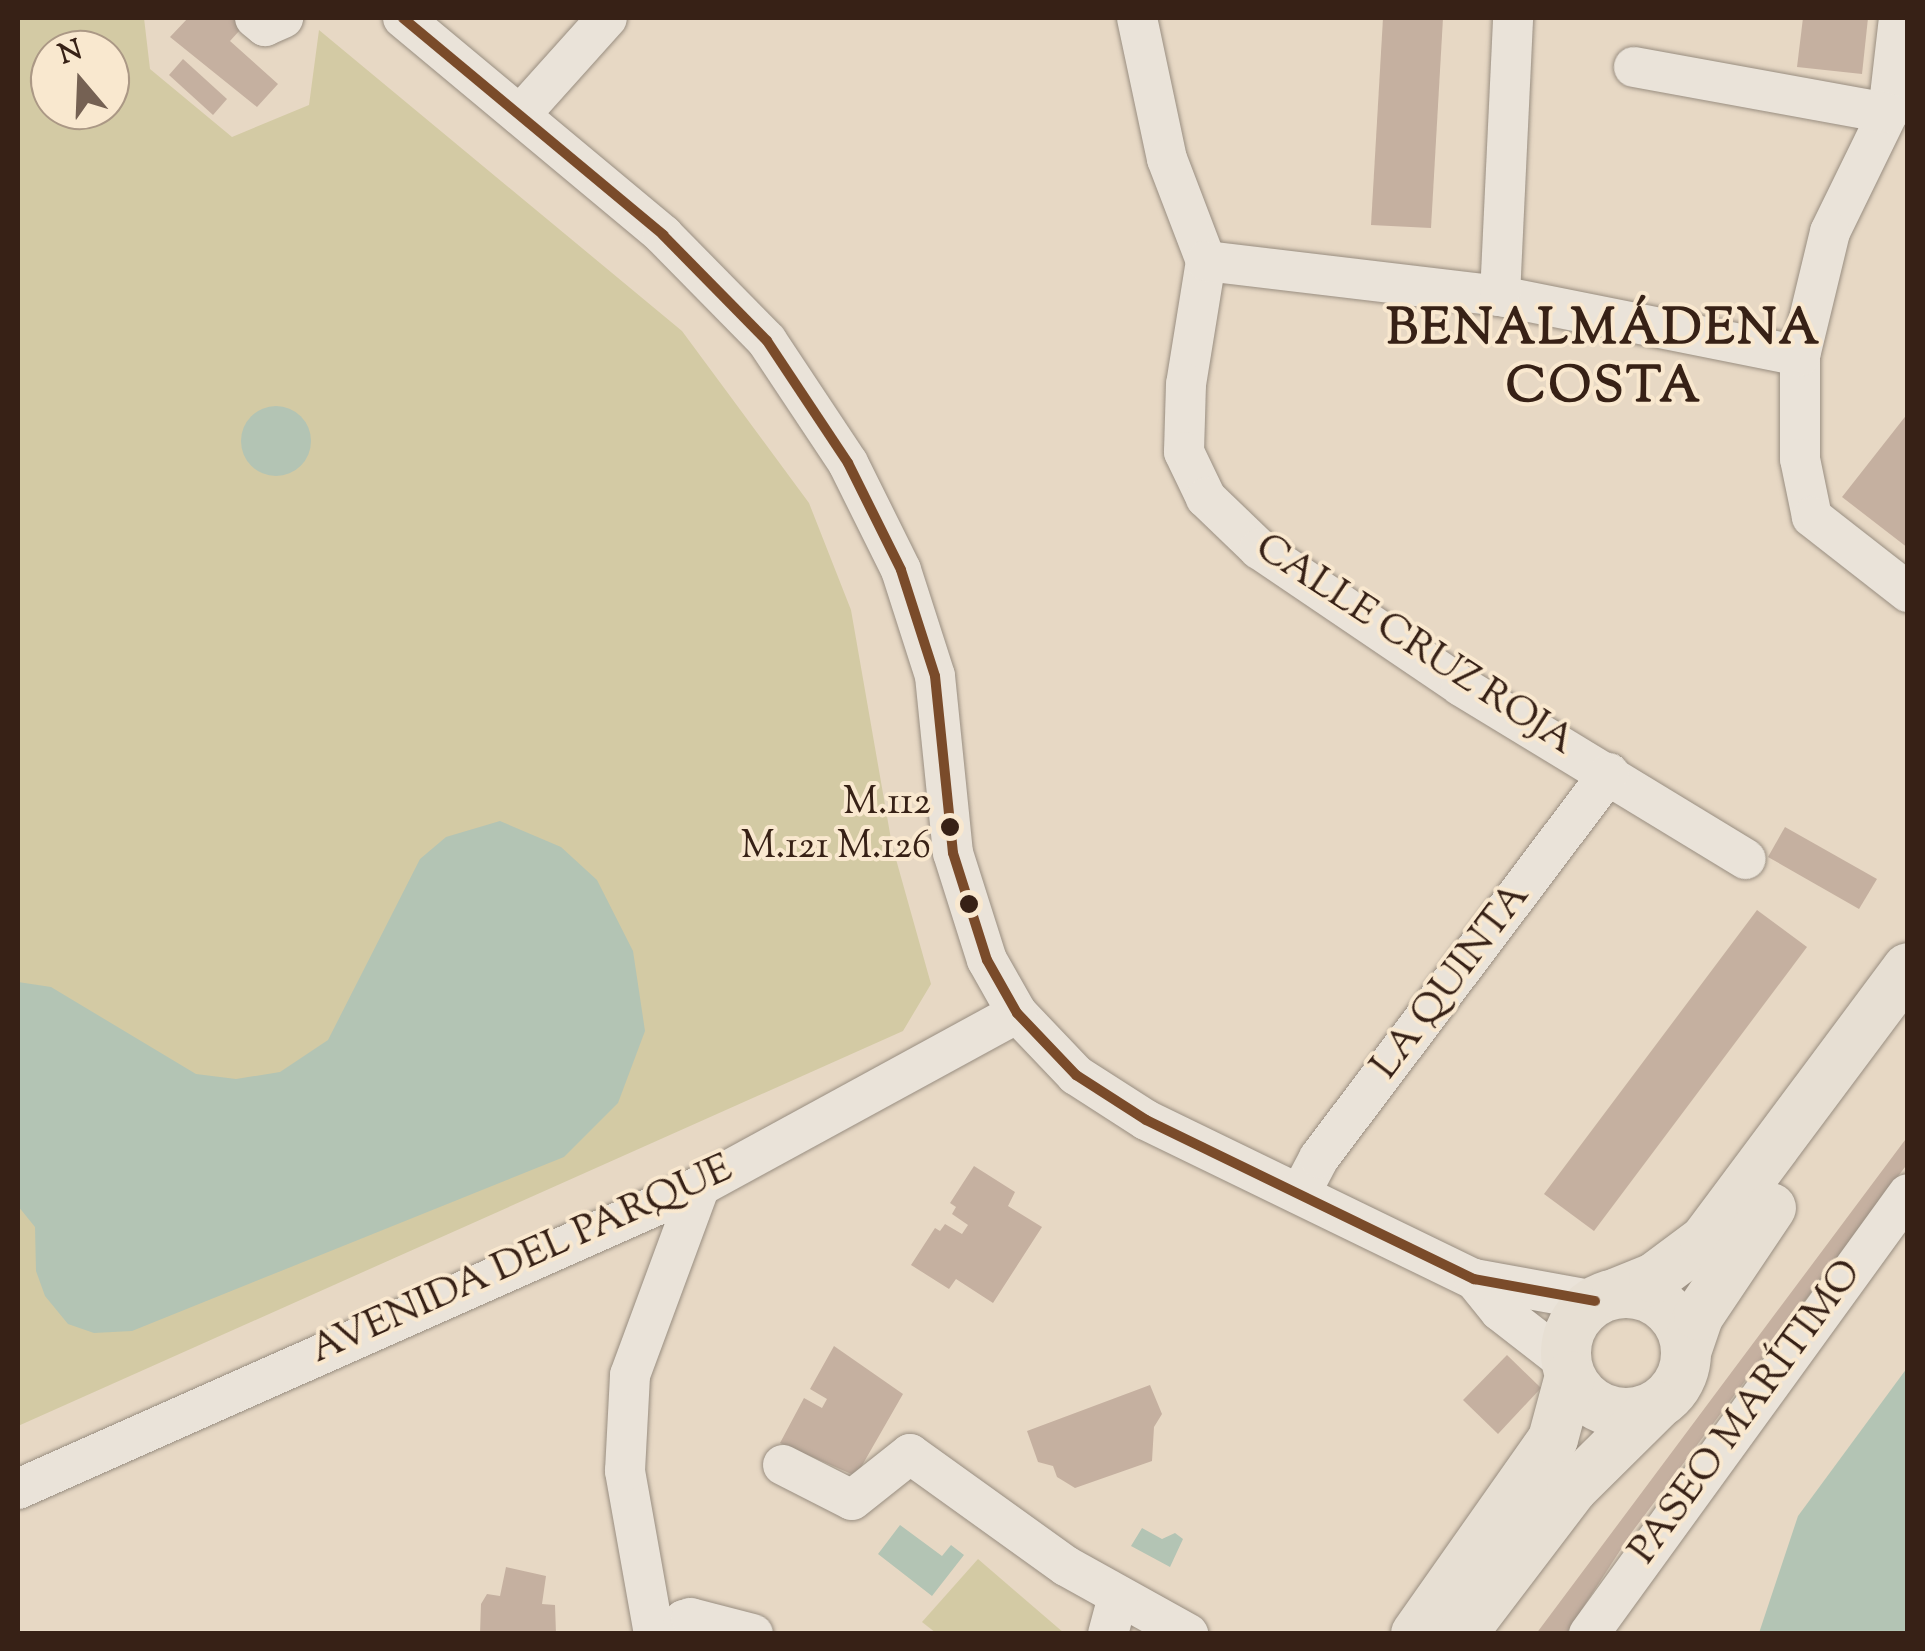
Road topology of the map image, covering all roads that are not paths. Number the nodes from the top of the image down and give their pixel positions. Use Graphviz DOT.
graph roads {
  1 [pos="255,18"];
  2 [pos="283,18"];
  3 [pos="403,18"];
  4 [pos="606,18"];
  5 [pos="1137,18"];
  6 [pos="1513,18"];
  7 [pos="1899,18"];
  8 [pos="1634,67"];
  9 [pos="1888,113"];
  10 [pos="520,115"];
  11 [pos="1206,261"];
  12 [pos="1500,296"];
  13 [pos="1800,356"];
  14 [pos="1908,592"];
  15 [pos="1608,773"];
  16 [pos="1745,858"];
  17 [pos="1908,968"];
  18 [pos="1017,1013"];
  19 [pos="1908,1024"];
  20 [pos="700,1186"];
  21 [pos="1300,1194"];
  22 [pos="1908,1194"];
  23 [pos="1474,1280"];
  24 [pos="1593,1296"];
  25 [pos="1687,1349"];
  26 [pos="1569,1370"];
  27 [pos="1656,1406"];
  28 [pos="783,1465"];
  29 [pos="18,1489"];
  30 [pos="640,1566"];
  31 [pos="1113,1615"];
  32 [pos="654,1634"];
  33 [pos="682,1634"];
  34 [pos="752,1634"];
  35 [pos="1188,1634"];
  36 [pos="1416,1634"];
  37 [pos="1462,1634"];
  38 [pos="1589,1634"];
  1 -- 2 [label="street"];
  3 -- 10 [label="street"];
  4 -- 10 [label="street"];
  5 -- 11 [label="street"];
  6 -- 12 [label="street"];
  7 -- 9 [label="street"];
  8 -- 9 [label="street"];
  9 -- 13 [label="street"];
  10 -- 18 [label="street"];
  11 -- 12 [label="street"];
  11 -- 15 [label="street, CALLE CRUZ ROJA"];
  12 -- 13 [label="street"];
  13 -- 14 [label="street"];
  15 -- 16 [label="street, CALLE CRUZ ROJA"];
  15 -- 21 [label="street, LA QUINTA"];
  17 -- 24 [label="main road"];
  18 -- 20 [label="street, AVENIDA DEL PARQUE"];
  18 -- 21 [label="street"];
  19 -- 25 [label="main road"];
  20 -- 29 [label="street, AVENIDA DEL PARQUE"];
  20 -- 30 [label="street"];
  21 -- 23 [label="street"];
  22 -- 38 [label="street, PASEO MARÍTIMO"];
  23 -- 24 [label="street"];
  23 -- 26 [label="street"];
  24 -- 25 [label="main road"];
  24 -- 26 [label="main road"];
  25 -- 27 [label="main road"];
  26 -- 27 [label="main road"];
  26 -- 36 [label="main road"];
  27 -- 37 [label="main road"];
  28 -- 31 [label="street"];
  30 -- 32 [label="street"];
  30 -- 33 [label="street"];
  31 -- 35 [label="street"];
  33 -- 34 [label="street"];
}
